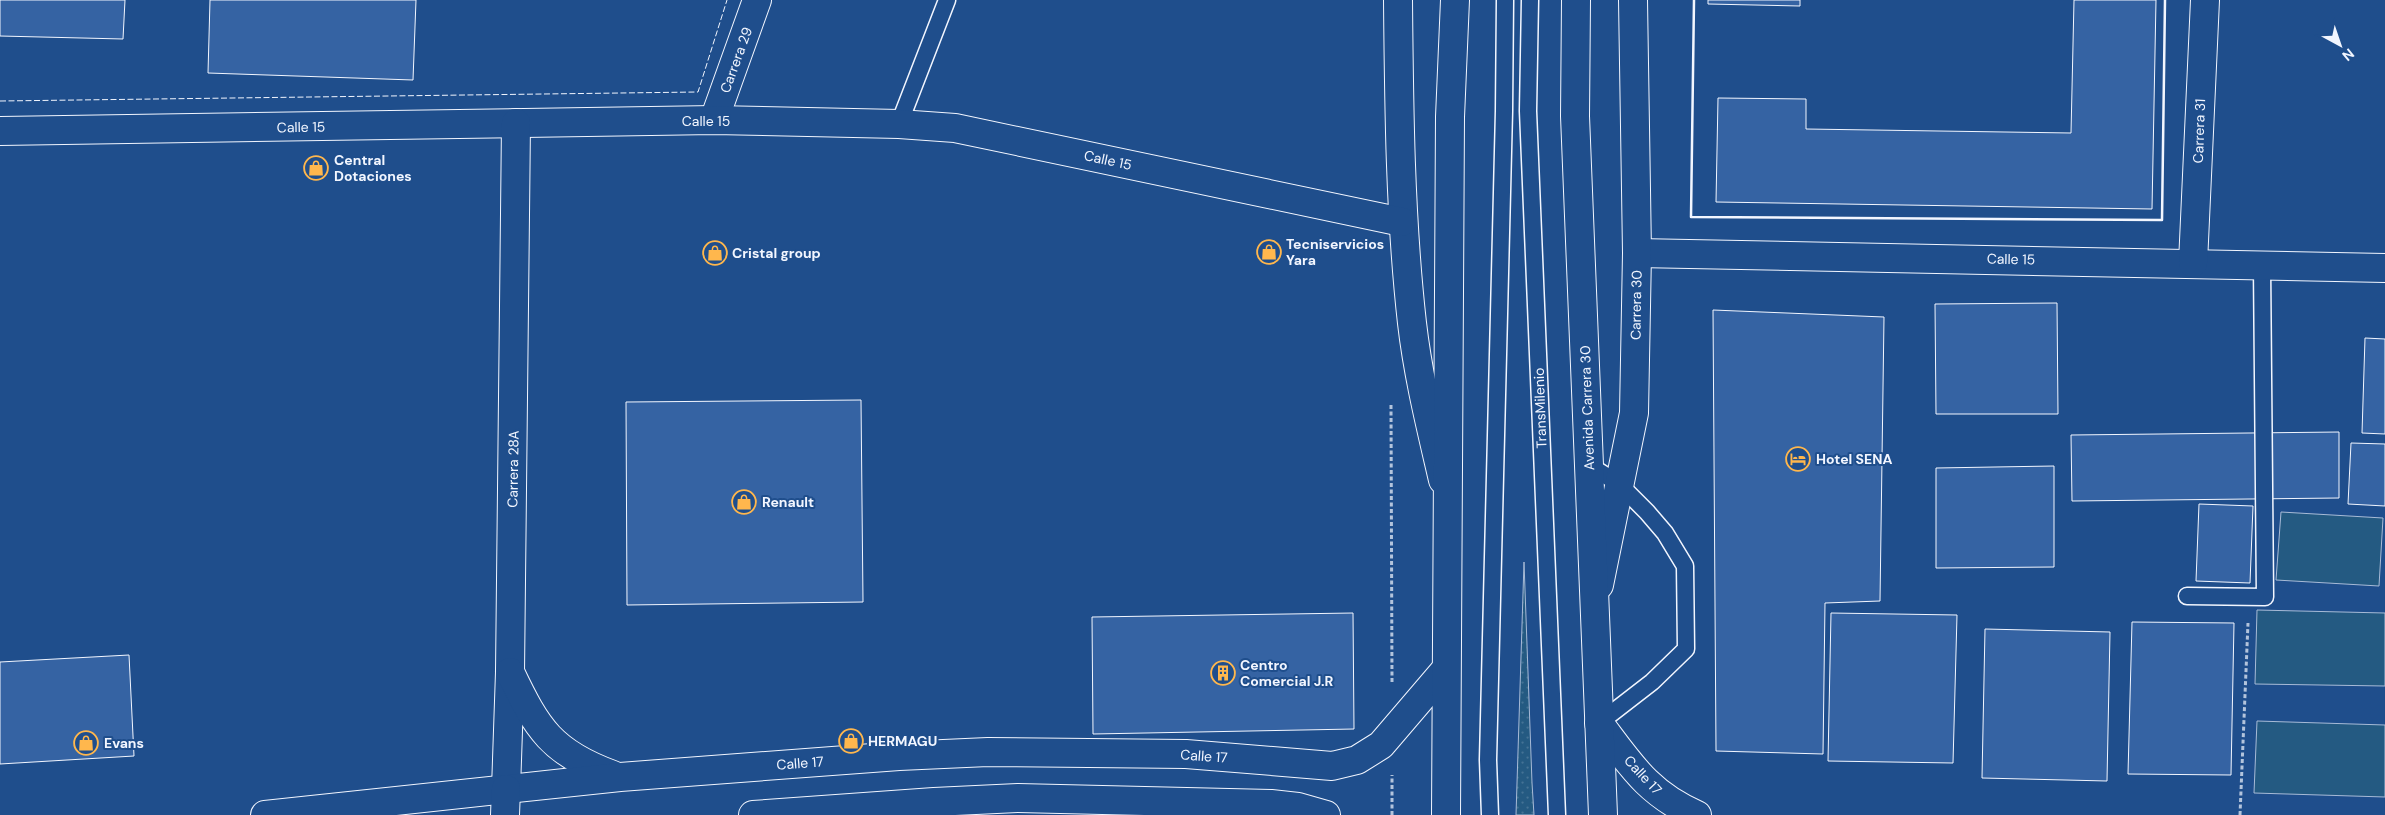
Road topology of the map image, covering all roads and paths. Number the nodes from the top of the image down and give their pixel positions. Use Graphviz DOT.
graph roads {
  1 [pos="757,0"];
  2 [pos="947,0"];
  3 [pos="1398,0"];
  4 [pos="1455,0"];
  5 [pos="1505,0"];
  6 [pos="1530,0"];
  7 [pos="1576,0"];
  8 [pos="1633,0"];
  9 [pos="2205,0"];
  10 [pos="714,120"];
  11 [pos="516,123"];
  12 [pos="899,124"];
  13 [pos="0,131"];
  14 [pos="1402,222"];
  15 [pos="1637,253"];
  16 [pos="2193,262"];
  17 [pos="2262,265"];
  18 [pos="2385,268"];
  19 [pos="1391,395"];
  20 [pos="1589,465"];
  21 [pos="1619,484"];
  22 [pos="1447,498"];
  23 [pos="2187,596"];
  24 [pos="2249,597"];
  25 [pos="1594,606"];
  26 [pos="1446,669"];
  27 [pos="510,672"];
  28 [pos="1392,683"];
  29 [pos="1599,723"];
  30 [pos="1392,733"];
  31 [pos="620,777"];
  32 [pos="506,802"];
  33 [pos="265,815"];
  34 [pos="753,815"];
  35 [pos="1326,815"];
  36 [pos="1392,815"];
  37 [pos="1446,815"];
  38 [pos="1490,815"];
  39 [pos="1557,815"];
  40 [pos="1603,815"];
  41 [pos="1697,815"];
  42 [pos="2240,815"];
  1 -- 10 [label="main road, Carrera 29"];
  2 -- 12 [label="lane"];
  3 -- 14 [label="main road"];
  4 -- 22 [label="main road"];
  5 -- 38 [label="lane"];
  6 -- 39 [label="lane, TransMilenio"];
  7 -- 20 [label="main road, Avenida Carrera 30"];
  8 -- 15 [label="main road, Carrera 30"];
  9 -- 16 [label="main road, Carrera 31"];
  10 -- 11 [label="main road, Calle 15"];
  10 -- 12 [label="main road, Calle 15"];
  11 -- 13 [label="main road, Calle 15"];
  11 -- 27 [label="main road, Carrera 28A"];
  12 -- 14 [label="main road, Calle 15"];
  14 -- 22 [label="main road"];
  15 -- 16 [label="main road, Calle 15"];
  15 -- 21 [label="main road, Carrera 30"];
  16 -- 17 [label="main road, Calle 15"];
  17 -- 18 [label="main road, Calle 15"];
  17 -- 24 [label="lane"];
  19 -- 28 [label="path"];
  20 -- 21 [label="lane"];
  20 -- 25 [label="main road, Avenida Carrera 30"];
  21 -- 25 [label="main road, Carrera 30"];
  21 -- 29 [label="lane"];
  22 -- 26 [label="main road"];
  23 -- 24 [label="lane"];
  24 -- 42 [label="path"];
  25 -- 29 [label="main road, Avenida Carrera 30"];
  26 -- 30 [label="main road, Calle 17"];
  26 -- 37 [label="main road"];
  27 -- 31 [label="main road"];
  27 -- 32 [label="main road, Carrera 28A"];
  29 -- 40 [label="main road, Avenida Carrera 30"];
  29 -- 41 [label="main road, Calle 17"];
  30 -- 31 [label="main road, Calle 17"];
  30 -- 36 [label="path"];
  31 -- 32 [label="main road, Calle 17"];
  32 -- 33 [label="main road, Calle 17"];
  34 -- 35 [label="main road"];
}
